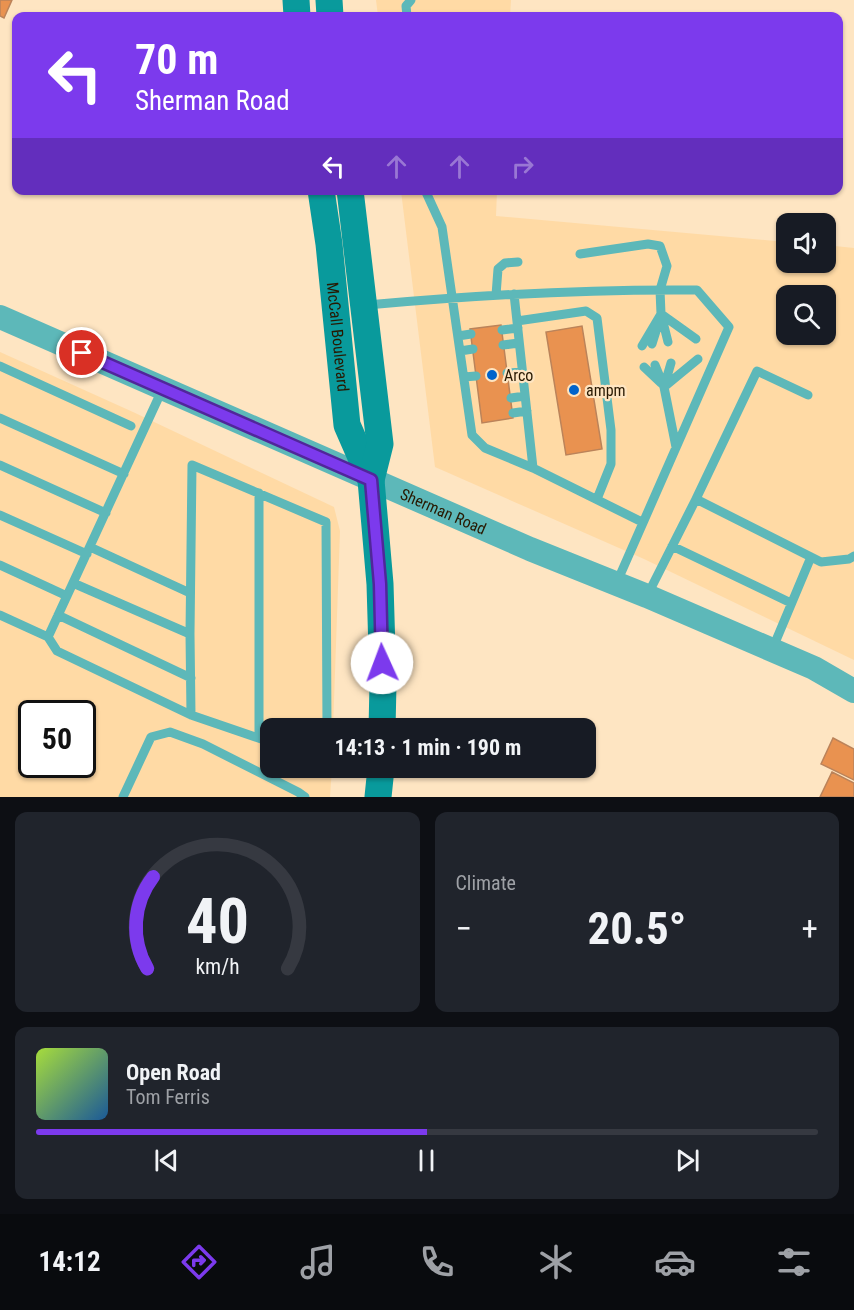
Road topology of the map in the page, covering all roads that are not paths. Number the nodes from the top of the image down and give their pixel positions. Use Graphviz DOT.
graph roads {
  1 [pos="322,195"];
  2 [pos="351,195"];
  3 [pos="426,195"];
  4 [pos="580,254"];
  5 [pos="518,262"];
  6 [pos="660,290"];
  7 [pos="514,294"];
  8 [pos="496,295"];
  9 [pos="452,298"];
  10 [pos="364,305"];
  11 [pos="661,314"];
  12 [pos="0,317"];
  13 [pos="518,325"];
  14 [pos="502,330"];
  15 [pos="471,334"];
  16 [pos="458,336"];
  17 [pos="691,339"];
  18 [pos="668,342"];
  19 [pos="519,343"];
  20 [pos="503,345"];
  21 [pos="647,345"];
  22 [pos="472,350"];
  23 [pos="460,351"];
  24 [pos="693,360"];
  25 [pos="671,363"];
  26 [pos="655,365"];
  27 [pos="0,366"];
  28 [pos="644,367"];
  29 [pos="523,372"];
  30 [pos="507,373"];
  31 [pos="476,376"];
  32 [pos="464,377"];
  33 [pos="664,387"];
  34 [pos="163,388"];
  35 [pos="808,395"];
  36 [pos="525,396"];
  37 [pos="511,398"];
  38 [pos="479,401"];
  39 [pos="467,403"];
  40 [pos="527,411"];
  41 [pos="513,413"];
  42 [pos="481,417"];
  43 [pos="0,418"];
  44 [pos="470,418"];
  45 [pos="131,426"];
  46 [pos="676,447"];
  47 [pos="0,465"];
  48 [pos="533,468"];
  49 [pos="124,474"];
  50 [pos="371,480"];
  51 [pos="259,494"];
  52 [pos="597,499"];
  53 [pos="696,499"];
  54 [pos="106,513"];
  55 [pos="0,515"];
  56 [pos="642,522"];
  57 [pos="672,546"];
  58 [pos="88,550"];
  59 [pos="811,556"];
  60 [pos="854,556"];
  61 [pos="0,565"];
  62 [pos="73,582"];
  63 [pos="616,583"];
  64 [pos="190,593"];
  65 [pos="67,596"];
  66 [pos="647,596"];
  67 [pos="791,603"];
  68 [pos="0,615"];
  69 [pos="58,615"];
  70 [pos="190,634"];
  71 [pos="48,637"];
  72 [pos="772,650"];
  73 [pos="191,678"];
  74 [pos="854,691"];
  75 [pos="191,715"];
  76 [pos="327,718"];
  77 [pos="382,718"];
  78 [pos="259,738"];
  79 [pos="380,778"];
  80 [pos="123,797"];
  81 [pos="305,797"];
  82 [pos="378,797"];
  1 -- 50 [label="main road, McCall Boulevard"];
  2 -- 10 [label="main road, McCall Boulevard"];
  3 -- 9 [label="lane"];
  4 -- 6 [label="lane"];
  5 -- 8 [label="lane"];
  6 -- 7 [label="lane"];
  6 -- 11 [label="lane"];
  6 -- 46 [label="lane"];
  7 -- 8 [label="lane"];
  7 -- 13 [label="lane"];
  8 -- 9 [label="lane"];
  9 -- 10 [label="lane"];
  9 -- 16 [label="lane"];
  10 -- 50 [label="main road, McCall Boulevard"];
  11 -- 17 [label="lane"];
  11 -- 18 [label="lane"];
  11 -- 21 [label="lane"];
  12 -- 34 [label="street, Sherman Road"];
  13 -- 14 [label="lane"];
  13 -- 19 [label="lane"];
  13 -- 52 [label="lane"];
  15 -- 16 [label="lane"];
  16 -- 23 [label="lane"];
  19 -- 20 [label="lane"];
  19 -- 29 [label="lane"];
  22 -- 23 [label="lane"];
  23 -- 32 [label="lane"];
  24 -- 33 [label="lane"];
  25 -- 33 [label="lane"];
  26 -- 33 [label="lane"];
  27 -- 45 [label="lane"];
  28 -- 33 [label="lane"];
  29 -- 30 [label="lane"];
  29 -- 36 [label="lane"];
  31 -- 32 [label="lane"];
  32 -- 39 [label="lane"];
  33 -- 46 [label="lane"];
  34 -- 49 [label="lane"];
  34 -- 50 [label="street, Sherman Road"];
  35 -- 53 [label="lane"];
  36 -- 37 [label="lane"];
  36 -- 40 [label="lane"];
  38 -- 39 [label="lane"];
  39 -- 44 [label="lane"];
  40 -- 41 [label="lane"];
  40 -- 48 [label="lane"];
  42 -- 44 [label="lane"];
  43 -- 49 [label="lane"];
  44 -- 48 [label="lane"];
  46 -- 56 [label="lane"];
  47 -- 54 [label="lane"];
  48 -- 52 [label="lane"];
  49 -- 54 [label="lane"];
  50 -- 63 [label="street, Sherman Road"];
  50 -- 77 [label="main road, McCall Boulevard"];
  51 -- 64 [label="lane"];
  51 -- 76 [label="lane"];
  51 -- 78 [label="lane"];
  52 -- 56 [label="lane"];
  53 -- 57 [label="lane"];
  53 -- 59 [label="lane"];
  54 -- 58 [label="lane"];
  55 -- 58 [label="lane"];
  56 -- 63 [label="lane"];
  57 -- 66 [label="lane"];
  57 -- 67 [label="lane"];
  58 -- 62 [label="lane"];
  58 -- 64 [label="lane"];
  59 -- 60 [label="lane"];
  59 -- 67 [label="lane"];
  61 -- 65 [label="lane"];
  62 -- 65 [label="lane"];
  62 -- 70 [label="lane"];
  63 -- 66 [label="street, Sherman Road"];
  64 -- 70 [label="lane"];
  65 -- 69 [label="lane"];
  66 -- 72 [label="street, Sherman Road"];
  67 -- 72 [label="lane"];
  68 -- 71 [label="lane"];
  69 -- 71 [label="lane"];
  69 -- 73 [label="lane"];
  70 -- 73 [label="lane"];
  71 -- 75 [label="lane"];
  72 -- 74 [label="street, Sherman Road"];
  73 -- 75 [label="lane"];
  75 -- 78 [label="lane"];
  79 -- 82 [label="main road"];
  80 -- 81 [label="lane"];
}
